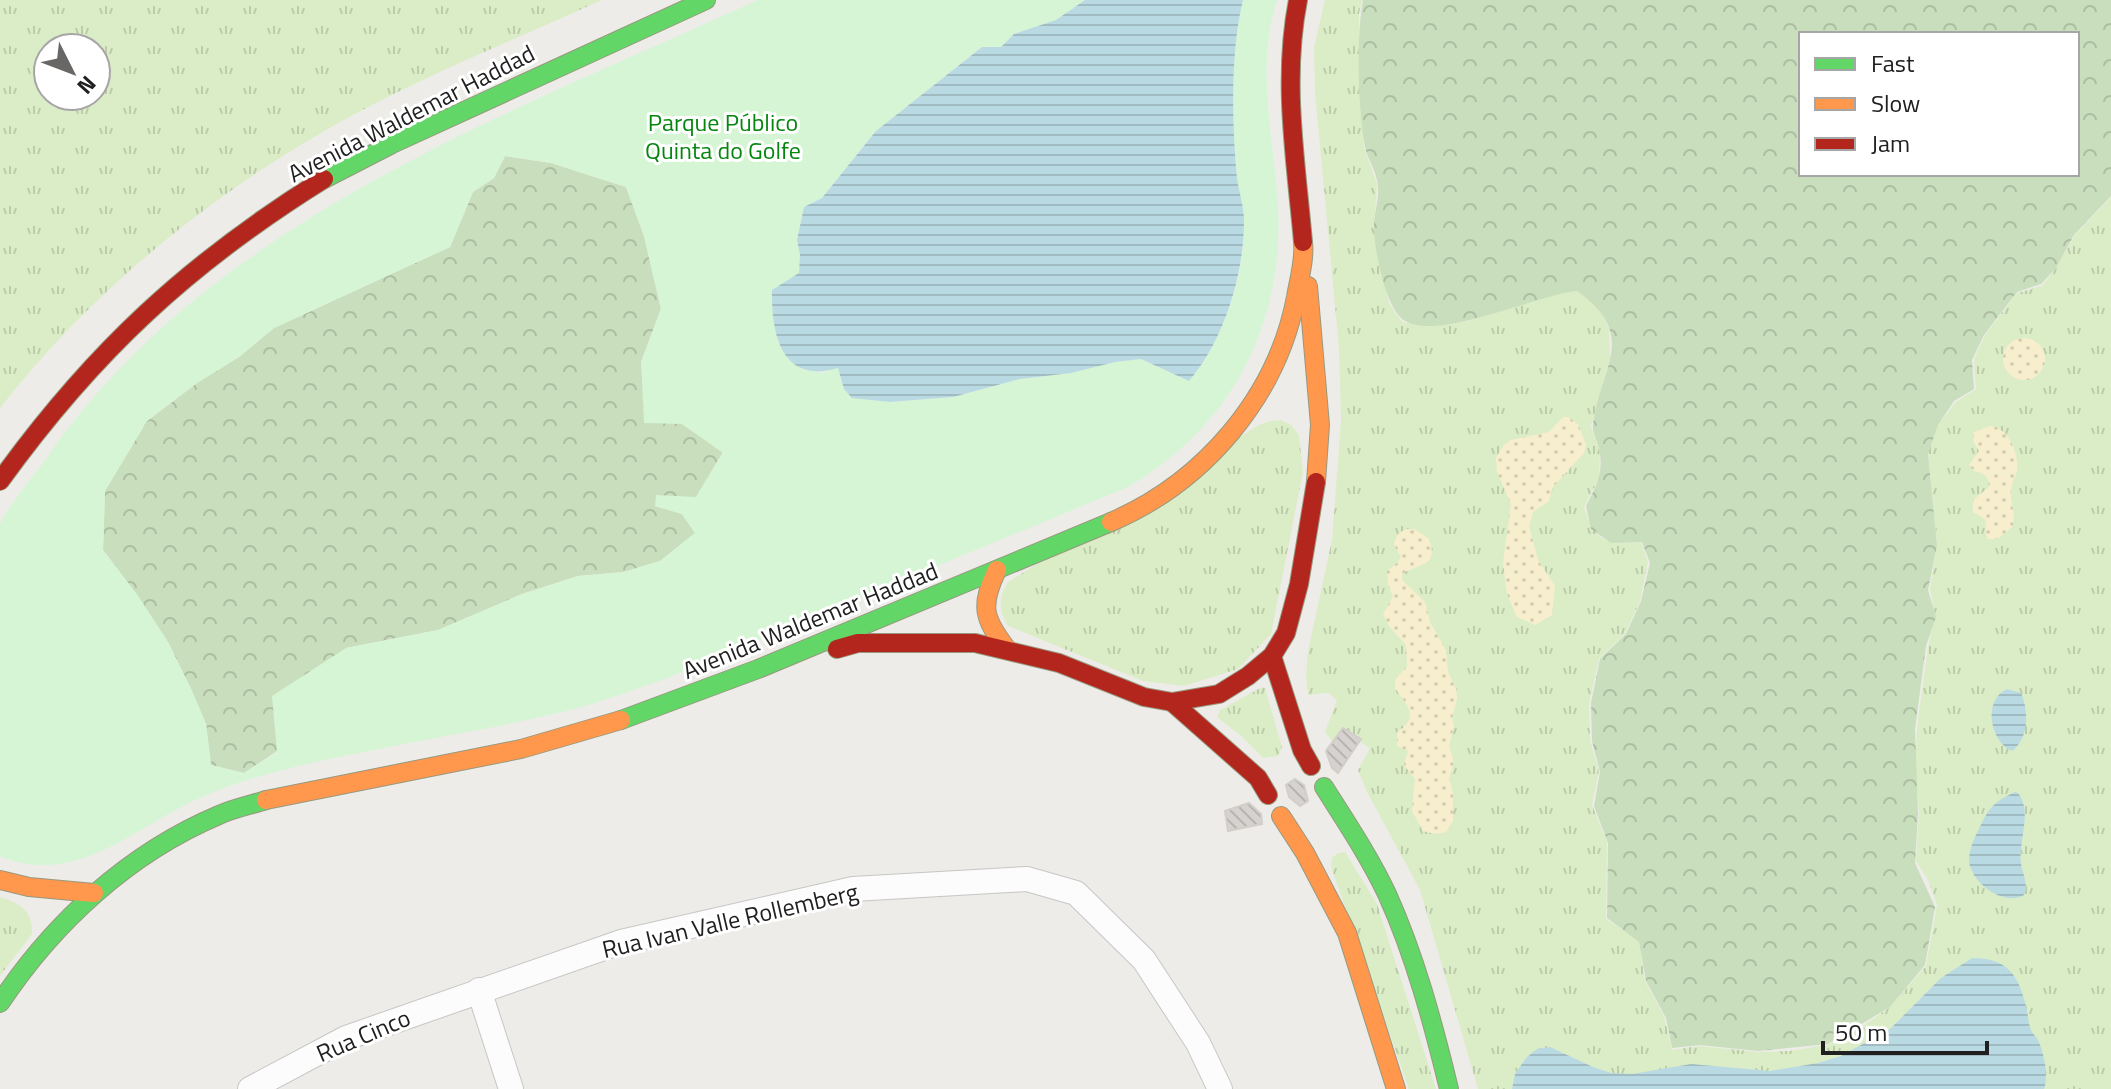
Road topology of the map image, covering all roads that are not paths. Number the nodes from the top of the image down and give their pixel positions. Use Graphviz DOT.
graph roads {
  1 [pos="706,0"];
  2 [pos="1298,0"];
  3 [pos="1304,253"];
  4 [pos="0,481"];
  5 [pos="997,570"];
  6 [pos="1007,649"];
  7 [pos="1272,656"];
  8 [pos="758,669"];
  9 [pos="1172,702"];
  10 [pos="1301,758"];
  11 [pos="1324,787"];
  12 [pos="1268,795"];
  13 [pos="1281,816"];
  14 [pos="0,880"];
  15 [pos="94,893"];
  16 [pos="479,990"];
  17 [pos="0,1003"];
  18 [pos="250,1089"];
  19 [pos="511,1089"];
  20 [pos="1220,1089"];
  21 [pos="1396,1089"];
  22 [pos="1449,1089"];
  1 -- 4 [label="main road, Avenida Waldemar Haddad"];
  2 -- 3 [label="main road, Avenida Waldemar Haddad"];
  3 -- 5 [label="main road, Avenida Waldemar Haddad"];
  3 -- 7 [label="main road"];
  5 -- 6 [label="main road"];
  5 -- 8 [label="main road, Avenida Waldemar Haddad"];
  6 -- 8 [label="main road"];
  6 -- 9 [label="main road"];
  7 -- 9 [label="main road"];
  7 -- 10 [label="main road"];
  8 -- 15 [label="main road, Avenida Waldemar Haddad"];
  9 -- 12 [label="main road"];
  11 -- 22 [label="main road"];
  13 -- 21 [label="main road"];
  14 -- 15 [label="main road"];
  15 -- 17 [label="main road, Avenida Waldemar Haddad"];
  16 -- 18 [label="street, Rua Cinco"];
  16 -- 19 [label="street"];
  16 -- 20 [label="street, Rua Ivan Valle Rollemberg"];
}
